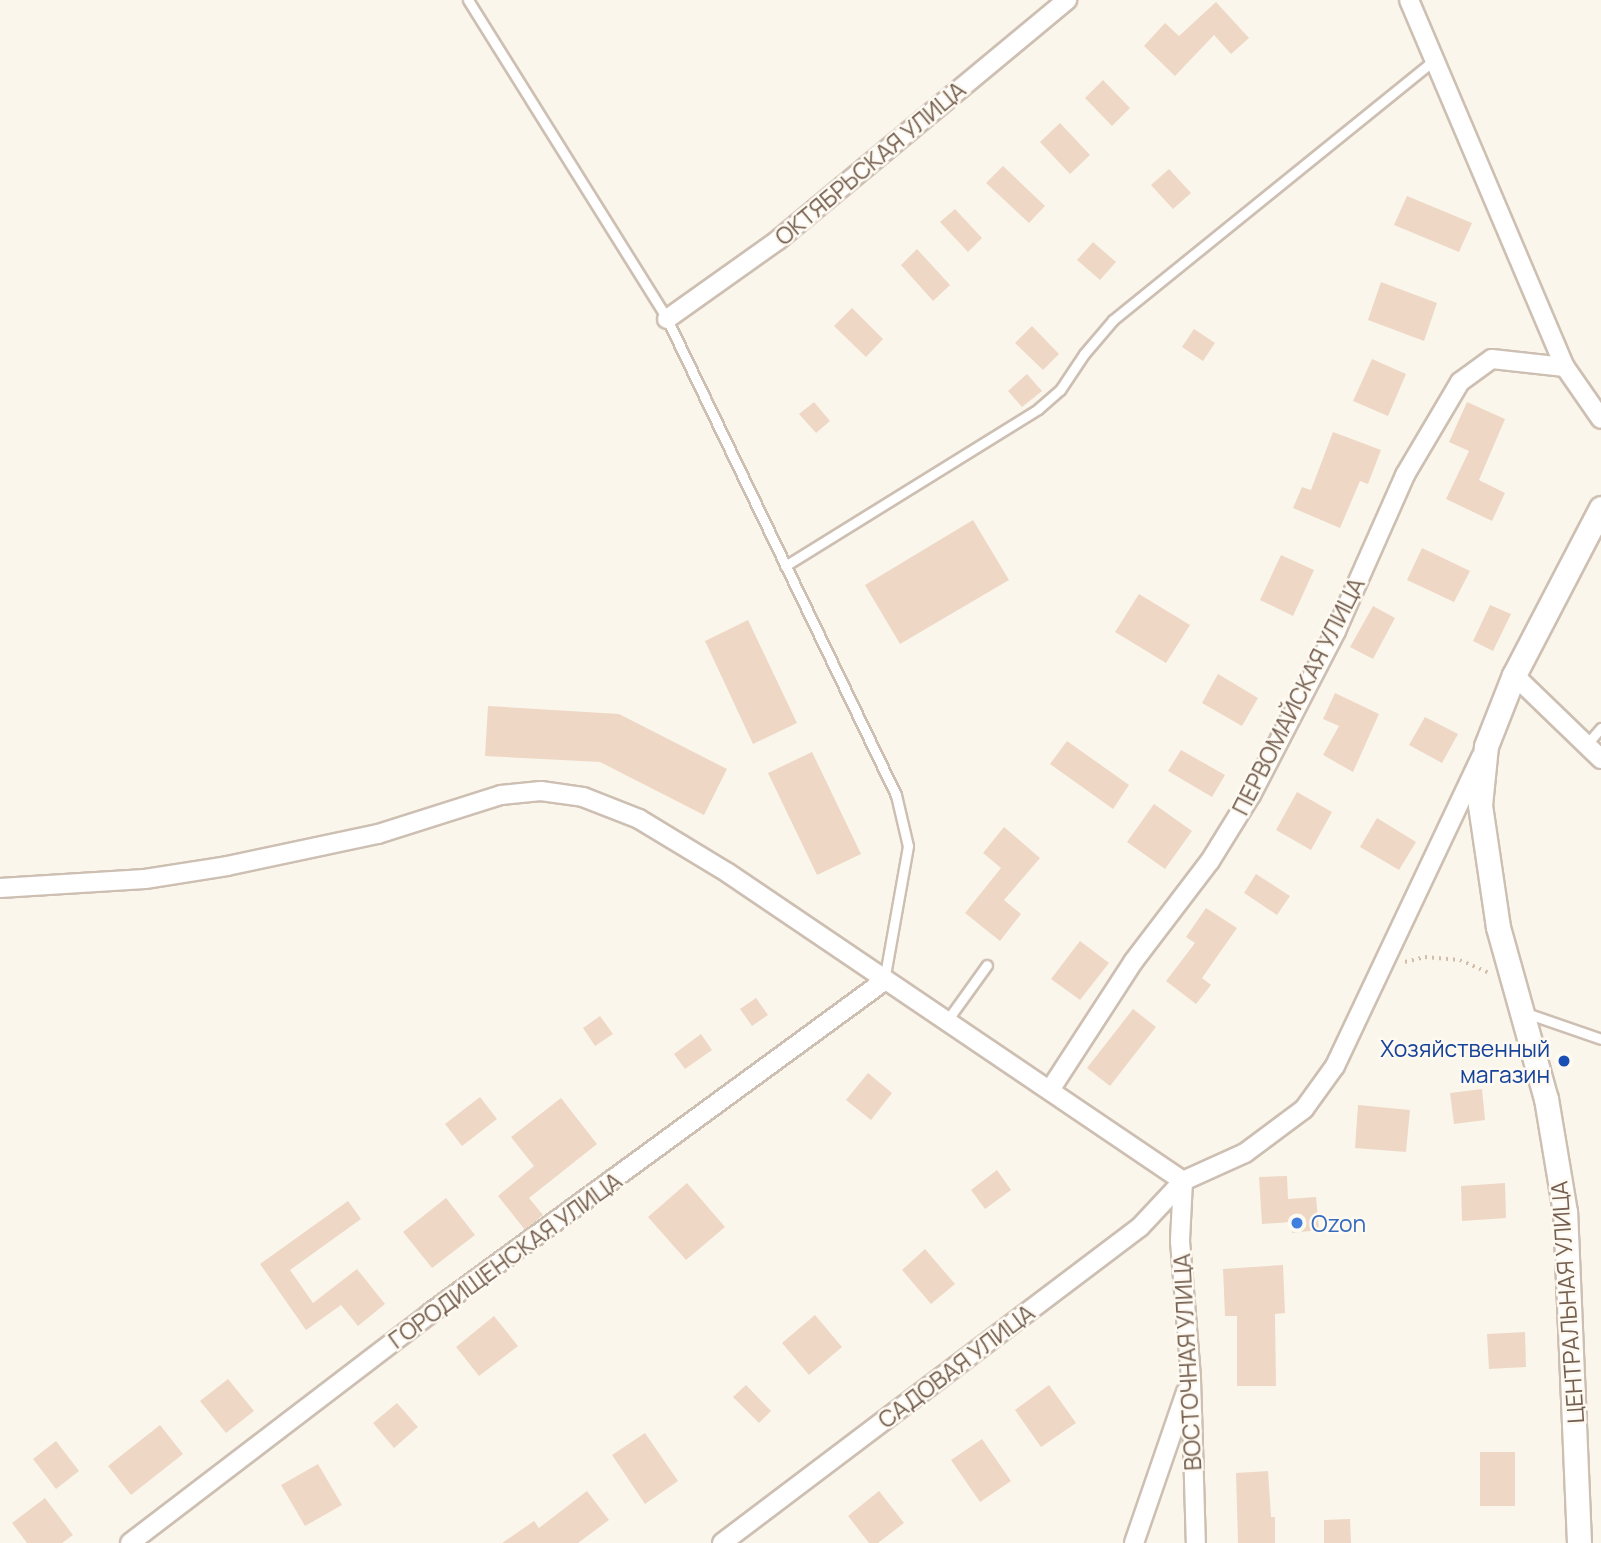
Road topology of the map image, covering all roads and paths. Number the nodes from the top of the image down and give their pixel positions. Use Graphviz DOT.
graph roads {
  1 [pos="468,0"];
  2 [pos="1067,0"];
  3 [pos="1409,0"];
  4 [pos="1433,61"];
  5 [pos="667,320"];
  6 [pos="1565,368"];
  7 [pos="1601,419"];
  8 [pos="1601,508"];
  9 [pos="785,566"];
  10 [pos="1514,675"];
  11 [pos="1601,728"];
  12 [pos="1486,746"];
  13 [pos="1586,746"];
  14 [pos="1601,759"];
  15 [pos="0,888"];
  16 [pos="987,965"];
  17 [pos="1376,978"];
  18 [pos="884,981"];
  19 [pos="1519,1004"];
  20 [pos="946,1022"];
  21 [pos="1601,1039"];
  22 [pos="1050,1090"];
  23 [pos="1183,1181"];
  24 [pos="1191,1379"];
  25 [pos="130,1543"];
  26 [pos="722,1543"];
  27 [pos="1133,1543"];
  28 [pos="1196,1543"];
  29 [pos="1579,1543"];
  1 -- 5 [label="lane"];
  2 -- 5 [label="street, ОКТЯБРЬСКАЯ УЛИЦА"];
  3 -- 4 [label="street"];
  4 -- 6 [label="street"];
  4 -- 9 [label="lane"];
  5 -- 9 [label="lane"];
  6 -- 7 [label="street"];
  6 -- 22 [label="street, ПЕРВОМАЙСКАЯ УЛИЦА"];
  8 -- 10 [label="street, ЦЕНТРАЛЬНАЯ УЛИЦА"];
  9 -- 18 [label="lane"];
  10 -- 12 [label="street, ЦЕНТРАЛЬНАЯ УЛИЦА"];
  10 -- 13 [label="street"];
  11 -- 13 [label="lane"];
  12 -- 17 [label="street"];
  12 -- 19 [label="street, ЦЕНТРАЛЬНАЯ УЛИЦА"];
  13 -- 14 [label="street"];
  15 -- 18 [label="street"];
  16 -- 20 [label="lane"];
  17 -- 19 [label="path"];
  17 -- 23 [label="street"];
  18 -- 20 [label="street"];
  18 -- 25 [label="street, ГОРОДИЩЕНСКАЯ УЛИЦА"];
  19 -- 21 [label="lane"];
  19 -- 29 [label="street, ЦЕНТРАЛЬНАЯ УЛИЦА"];
  20 -- 22 [label="street"];
  22 -- 23 [label="street"];
  23 -- 24 [label="street, ВОСТОЧНАЯ УЛИЦА"];
  23 -- 26 [label="street, САДОВАЯ УЛИЦА"];
  24 -- 27 [label="street"];
  24 -- 28 [label="street, ВОСТОЧНАЯ УЛИЦА"];
}
